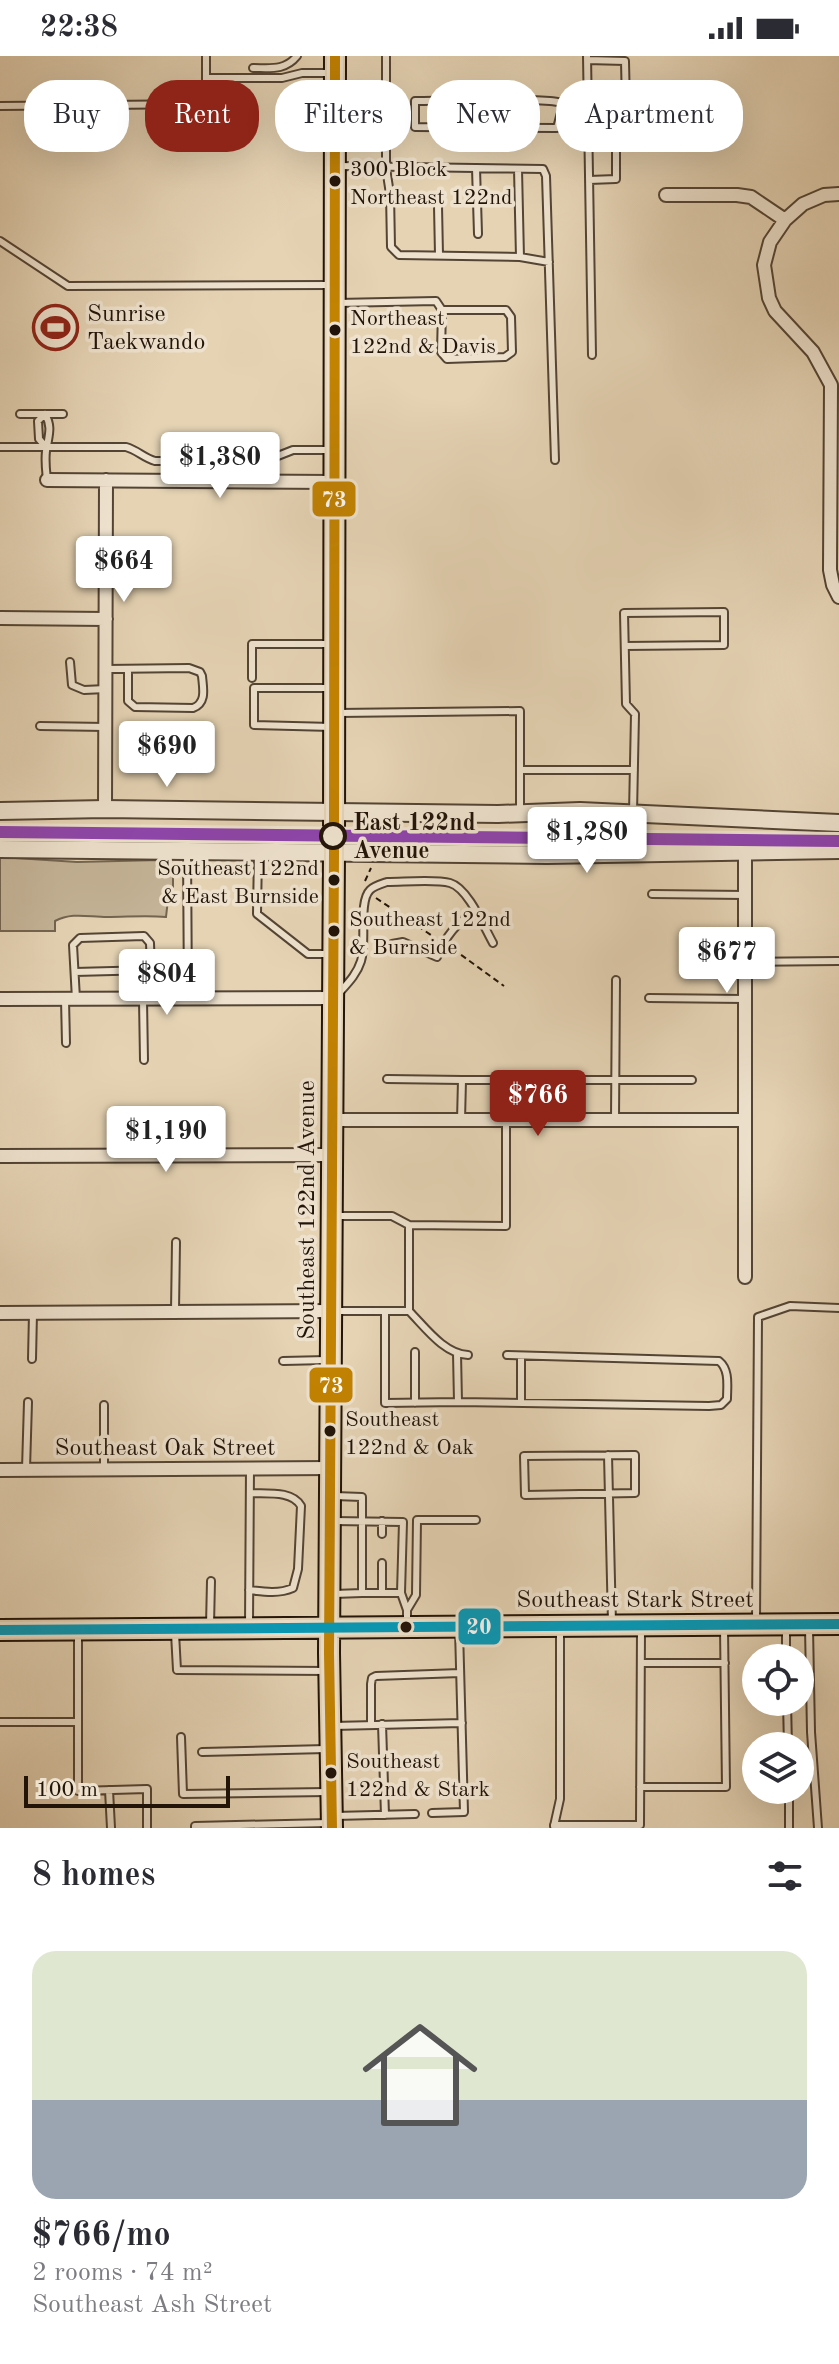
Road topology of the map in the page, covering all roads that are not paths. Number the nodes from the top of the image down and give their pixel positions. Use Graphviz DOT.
graph roads {
  1 [pos="206,56"];
  2 [pos="297,56"];
  3 [pos="386,56"];
  4 [pos="587,58"];
  5 [pos="335,64"];
  6 [pos="253,68"];
  7 [pos="206,78"];
  8 [pos="587,80"];
  9 [pos="563,105"];
  10 [pos="0,106"];
  11 [pos="589,152"];
  12 [pos="334,165"];
  13 [pos="386,168"];
  14 [pos="476,168"];
  15 [pos="518,169"];
  16 [pos="589,180"];
  17 [pos="839,194"];
  18 [pos="666,195"];
  19 [pos="438,206"];
  20 [pos="785,220"];
  21 [pos="478,234"];
  22 [pos="0,241"];
  23 [pos="439,255"];
  24 [pos="520,257"];
  25 [pos="549,262"];
  26 [pos="334,294"];
  27 [pos="442,310"];
  28 [pos="592,355"];
  29 [pos="20,414"];
  30 [pos="45,414"];
  31 [pos="63,414"];
  32 [pos="0,447"];
  33 [pos="46,447"];
  34 [pos="333,450"];
  35 [pos="555,460"];
  36 [pos="47,480"];
  37 [pos="106,480"];
  38 [pos="333,482"];
  39 [pos="839,597"];
  40 [pos="0,618"];
  41 [pos="106,619"];
  42 [pos="334,644"];
  43 [pos="625,646"];
  44 [pos="70,662"];
  45 [pos="106,669"];
  46 [pos="128,669"];
  47 [pos="252,678"];
  48 [pos="334,688"];
  49 [pos="106,689"];
  50 [pos="334,720"];
  51 [pos="40,726"];
  52 [pos="106,727"];
  53 [pos="520,770"];
  54 [pos="634,770"];
  55 [pos="105,809"];
  56 [pos="0,811"];
  57 [pos="520,813"];
  58 [pos="633,813"];
  59 [pos="334,822"];
  60 [pos="839,823"];
  61 [pos="0,849"];
  62 [pos="839,850"];
  63 [pos="187,851"];
  64 [pos="745,851"];
  65 [pos="258,852"];
  66 [pos="334,853"];
  67 [pos="652,894"];
  68 [pos="745,895"];
  69 [pos="475,911"];
  70 [pos="493,943"];
  71 [pos="392,944"];
  72 [pos="334,954"];
  73 [pos="838,961"];
  74 [pos="745,962"];
  75 [pos="151,970"];
  76 [pos="75,972"];
  77 [pos="616,980"];
  78 [pos="334,998"];
  79 [pos="649,998"];
  80 [pos="0,999"];
  81 [pos="71,999"];
  82 [pos="147,999"];
  83 [pos="188,999"];
  84 [pos="745,999"];
  85 [pos="66,1043"];
  86 [pos="144,1060"];
  87 [pos="387,1079"];
  88 [pos="462,1080"];
  89 [pos="616,1080"];
  90 [pos="692,1080"];
  91 [pos="332,1120"];
  92 [pos="461,1120"];
  93 [pos="506,1120"];
  94 [pos="615,1120"];
  95 [pos="745,1120"];
  96 [pos="331,1155"];
  97 [pos="0,1156"];
  98 [pos="331,1216"];
  99 [pos="409,1225"];
  100 [pos="176,1242"];
  101 [pos="745,1277"];
  102 [pos="839,1308"];
  103 [pos="331,1311"];
  104 [pos="385,1311"];
  105 [pos="409,1311"];
  106 [pos="175,1312"];
  107 [pos="0,1313"];
  108 [pos="33,1313"];
  109 [pos="415,1352"];
  110 [pos="457,1353"];
  111 [pos="468,1355"];
  112 [pos="507,1355"];
  113 [pos="521,1356"];
  114 [pos="32,1359"];
  115 [pos="331,1360"];
  116 [pos="283,1361"];
  117 [pos="28,1402"];
  118 [pos="458,1402"];
  119 [pos="415,1403"];
  120 [pos="521,1403"];
  121 [pos="104,1405"];
  122 [pos="608,1455"];
  123 [pos="250,1468"];
  124 [pos="330,1468"];
  125 [pos="26,1469"];
  126 [pos="104,1469"];
  127 [pos="0,1470"];
  128 [pos="250,1493"];
  129 [pos="609,1494"];
  130 [pos="330,1496"];
  131 [pos="476,1520"];
  132 [pos="330,1521"];
  133 [pos="363,1521"];
  134 [pos="382,1521"];
  135 [pos="382,1534"];
  136 [pos="382,1563"];
  137 [pos="211,1581"];
  138 [pos="249,1590"];
  139 [pos="362,1593"];
  140 [pos="382,1593"];
  141 [pos="401,1593"];
  142 [pos="330,1594"];
  143 [pos="407,1619"];
  144 [pos="786,1624"];
  145 [pos="809,1624"];
  146 [pos="839,1624"];
  147 [pos="724,1625"];
  148 [pos="756,1625"];
  149 [pos="560,1626"];
  150 [pos="612,1626"];
  151 [pos="641,1626"];
  152 [pos="459,1627"];
  153 [pos="249,1628"];
  154 [pos="330,1628"];
  155 [pos="175,1629"];
  156 [pos="210,1629"];
  157 [pos="0,1630"];
  158 [pos="78,1630"];
  159 [pos="839,1638"];
  160 [pos="786,1644"];
  161 [pos="641,1663"];
  162 [pos="725,1663"];
  163 [pos="330,1671"];
  164 [pos="460,1673"];
  165 [pos="0,1722"];
  166 [pos="78,1722"];
  167 [pos="462,1723"];
  168 [pos="382,1724"];
  169 [pos="371,1725"];
  170 [pos="330,1726"];
  171 [pos="181,1737"];
  172 [pos="330,1749"];
  173 [pos="202,1752"];
  174 [pos="640,1787"];
  175 [pos="109,1790"];
  176 [pos="331,1791"];
  177 [pos="789,1804"];
  178 [pos="432,1813"];
  179 [pos="415,1814"];
  180 [pos="385,1815"];
  181 [pos="332,1822"];
  182 [pos="584,1826"];
  183 [pos="554,1827"];
  184 [pos="111,1828"];
  185 [pos="147,1828"];
  186 [pos="195,1828"];
  187 [pos="789,1828"];
  188 [pos="818,1828"];
  1 -- 7 [label="lane"];
  2 -- 6 [label="lane"];
  3 -- 13 [label="lane"];
  4 -- 8 [label="lane"];
  4 -- 16 [label="lane"];
  5 -- 7 [label="lane"];
  5 -- 12 [label="main road, Southeast 122nd Avenue"];
  7 -- 10 [label="lane"];
  9 -- 9 [label="lane"];
  11 -- 16 [label="lane"];
  12 -- 13 [label="lane"];
  12 -- 26 [label="main road, Southeast 122nd Avenue"];
  13 -- 14 [label="lane"];
  13 -- 23 [label="lane"];
  14 -- 15 [label="lane"];
  14 -- 21 [label="lane"];
  15 -- 24 [label="lane"];
  15 -- 25 [label="lane"];
  16 -- 28 [label="lane"];
  17 -- 20 [label="street"];
  18 -- 20 [label="street"];
  19 -- 23 [label="lane"];
  20 -- 39 [label="street"];
  22 -- 26 [label="lane"];
  23 -- 24 [label="lane"];
  24 -- 25 [label="lane"];
  25 -- 35 [label="lane"];
  26 -- 27 [label="lane"];
  26 -- 34 [label="main road, Southeast 122nd Avenue"];
  27 -- 27 [label="lane"];
  29 -- 30 [label="lane"];
  30 -- 31 [label="lane"];
  30 -- 33 [label="lane"];
  30 -- 33 [label="lane"];
  32 -- 33 [label="lane"];
  33 -- 34 [label="lane"];
  33 -- 36 [label="lane"];
  34 -- 38 [label="main road, Southeast 122nd Avenue"];
  36 -- 37 [label="street"];
  37 -- 38 [label="street"];
  37 -- 41 [label="street"];
  38 -- 42 [label="main road, Southeast 122nd Avenue"];
  40 -- 41 [label="street"];
  41 -- 45 [label="street"];
  42 -- 47 [label="lane"];
  42 -- 48 [label="main road, Southeast 122nd Avenue"];
  43 -- 43 [label="lane"];
  43 -- 54 [label="lane"];
  44 -- 49 [label="lane"];
  45 -- 46 [label="lane"];
  45 -- 49 [label="street"];
  46 -- 46 [label="lane"];
  48 -- 50 [label="main road, Southeast 122nd Avenue"];
  48 -- 50 [label="lane"];
  49 -- 52 [label="street"];
  50 -- 53 [label="lane"];
  50 -- 59 [label="main road, Southeast 122nd Avenue"];
  51 -- 52 [label="lane"];
  52 -- 55 [label="street"];
  53 -- 54 [label="lane"];
  53 -- 57 [label="lane"];
  54 -- 58 [label="lane"];
  55 -- 56 [label="street"];
  55 -- 59 [label="street"];
  57 -- 58 [label="street"];
  57 -- 59 [label="street"];
  58 -- 60 [label="street"];
  59 -- 66 [label="main road, Southeast 122nd Avenue"];
  61 -- 63 [label="street"];
  62 -- 64 [label="street"];
  63 -- 65 [label="street"];
  63 -- 83 [label="lane"];
  64 -- 66 [label="street"];
  64 -- 68 [label="street"];
  65 -- 66 [label="street"];
  65 -- 72 [label="lane"];
  66 -- 72 [label="main road, Southeast 122nd Avenue"];
  67 -- 68 [label="lane"];
  68 -- 74 [label="street"];
  69 -- 70 [label="lane"];
  69 -- 71 [label="lane"];
  69 -- 78 [label="lane"];
  72 -- 78 [label="main road, Southeast 122nd Avenue"];
  73 -- 74 [label="lane"];
  74 -- 84 [label="street"];
  75 -- 76 [label="lane"];
  75 -- 76 [label="lane"];
  75 -- 82 [label="lane"];
  76 -- 81 [label="lane"];
  77 -- 89 [label="lane"];
  78 -- 83 [label="street"];
  78 -- 91 [label="main road, Southeast 122nd Avenue"];
  79 -- 84 [label="lane"];
  80 -- 81 [label="street"];
  81 -- 82 [label="street"];
  81 -- 85 [label="lane"];
  82 -- 83 [label="street"];
  82 -- 86 [label="lane"];
  84 -- 95 [label="street"];
  87 -- 88 [label="lane"];
  88 -- 89 [label="lane"];
  88 -- 92 [label="lane"];
  89 -- 90 [label="lane"];
  89 -- 94 [label="lane"];
  91 -- 92 [label="street"];
  91 -- 96 [label="main road, Southeast 122nd Avenue"];
  92 -- 93 [label="street"];
  93 -- 94 [label="street"];
  93 -- 99 [label="lane"];
  94 -- 95 [label="street"];
  95 -- 101 [label="street"];
  96 -- 97 [label="street"];
  96 -- 98 [label="main road, Southeast 122nd Avenue"];
  98 -- 99 [label="lane"];
  98 -- 103 [label="main road, Southeast 122nd Avenue"];
  99 -- 105 [label="lane"];
  100 -- 106 [label="lane"];
  102 -- 148 [label="lane"];
  103 -- 104 [label="lane"];
  103 -- 106 [label="street"];
  103 -- 115 [label="main road, Southeast 122nd Avenue"];
  104 -- 105 [label="lane"];
  104 -- 119 [label="lane"];
  105 -- 110 [label="lane"];
  106 -- 108 [label="street"];
  107 -- 108 [label="street"];
  108 -- 114 [label="lane"];
  109 -- 119 [label="lane"];
  110 -- 111 [label="lane"];
  110 -- 118 [label="lane"];
  112 -- 113 [label="lane"];
  113 -- 120 [label="lane"];
  113 -- 120 [label="lane"];
  115 -- 116 [label="lane"];
  115 -- 124 [label="main road, Southeast 122nd Avenue"];
  117 -- 125 [label="lane"];
  118 -- 119 [label="lane"];
  118 -- 120 [label="lane"];
  121 -- 126 [label="lane"];
  122 -- 129 [label="lane"];
  122 -- 129 [label="lane"];
  122 -- 129 [label="lane"];
  123 -- 124 [label="street, Southeast Oak Street"];
  123 -- 126 [label="street, Southeast Oak Street"];
  123 -- 128 [label="lane"];
  124 -- 130 [label="main road, Southeast 122nd Avenue"];
  125 -- 126 [label="street, Southeast Oak Street"];
  125 -- 127 [label="street, Southeast Oak Street"];
  128 -- 138 [label="lane"];
  128 -- 138 [label="lane"];
  129 -- 150 [label="lane"];
  130 -- 132 [label="main road, Southeast 122nd Avenue"];
  130 -- 133 [label="lane"];
  131 -- 143 [label="lane"];
  132 -- 133 [label="lane"];
  132 -- 142 [label="main road, Southeast 122nd Avenue"];
  133 -- 134 [label="lane"];
  133 -- 139 [label="lane"];
  134 -- 135 [label="lane"];
  134 -- 141 [label="lane"];
  136 -- 140 [label="lane"];
  137 -- 156 [label="lane"];
  138 -- 153 [label="lane"];
  139 -- 140 [label="lane"];
  139 -- 142 [label="lane"];
  140 -- 141 [label="lane"];
  141 -- 143 [label="lane"];
  142 -- 154 [label="main road, Southeast 122nd Avenue"];
  143 -- 152 [label="main road, Southeast Stark Street"];
  143 -- 154 [label="main road, Southeast Stark Street"];
  144 -- 145 [label="main road, Southeast Stark Street"];
  144 -- 148 [label="main road, Southeast Stark Street"];
  144 -- 160 [label="lane"];
  145 -- 146 [label="main road, Southeast Stark Street"];
  145 -- 188 [label="lane"];
  146 -- 159 [label="lane"];
  147 -- 148 [label="main road, Southeast Stark Street"];
  147 -- 151 [label="main road, Southeast Stark Street"];
  147 -- 162 [label="lane"];
  149 -- 150 [label="main road, Southeast Stark Street"];
  149 -- 152 [label="main road, Southeast Stark Street"];
  149 -- 183 [label="lane"];
  150 -- 151 [label="main road, Southeast Stark Street"];
  151 -- 161 [label="lane"];
  152 -- 164 [label="lane"];
  153 -- 154 [label="main road, Southeast Stark Street"];
  153 -- 156 [label="main road, Southeast Stark Street"];
  154 -- 163 [label="main road, Southeast 122nd Avenue"];
  155 -- 156 [label="main road, Southeast Stark Street"];
  155 -- 158 [label="main road, Southeast Stark Street"];
  155 -- 163 [label="lane"];
  157 -- 158 [label="main road, Southeast Stark Street"];
  158 -- 166 [label="lane"];
  161 -- 162 [label="lane"];
  161 -- 174 [label="lane"];
  162 -- 174 [label="lane"];
  163 -- 170 [label="main road, Southeast 122nd Avenue"];
  164 -- 167 [label="lane"];
  164 -- 169 [label="lane"];
  165 -- 166 [label="lane"];
  166 -- 175 [label="lane"];
  167 -- 168 [label="lane"];
  167 -- 178 [label="lane"];
  168 -- 169 [label="lane"];
  168 -- 180 [label="lane"];
  169 -- 170 [label="lane"];
  170 -- 172 [label="main road, Southeast 122nd Avenue"];
  171 -- 176 [label="lane"];
  172 -- 173 [label="lane"];
  172 -- 176 [label="main road, Southeast 122nd Avenue"];
  174 -- 182 [label="lane"];
  175 -- 184 [label="lane"];
  175 -- 185 [label="lane"];
  176 -- 181 [label="main road, Southeast 122nd Avenue"];
  177 -- 187 [label="lane"];
  179 -- 180 [label="lane"];
  180 -- 181 [label="lane"];
  181 -- 186 [label="lane"];
  182 -- 183 [label="lane"];
}
